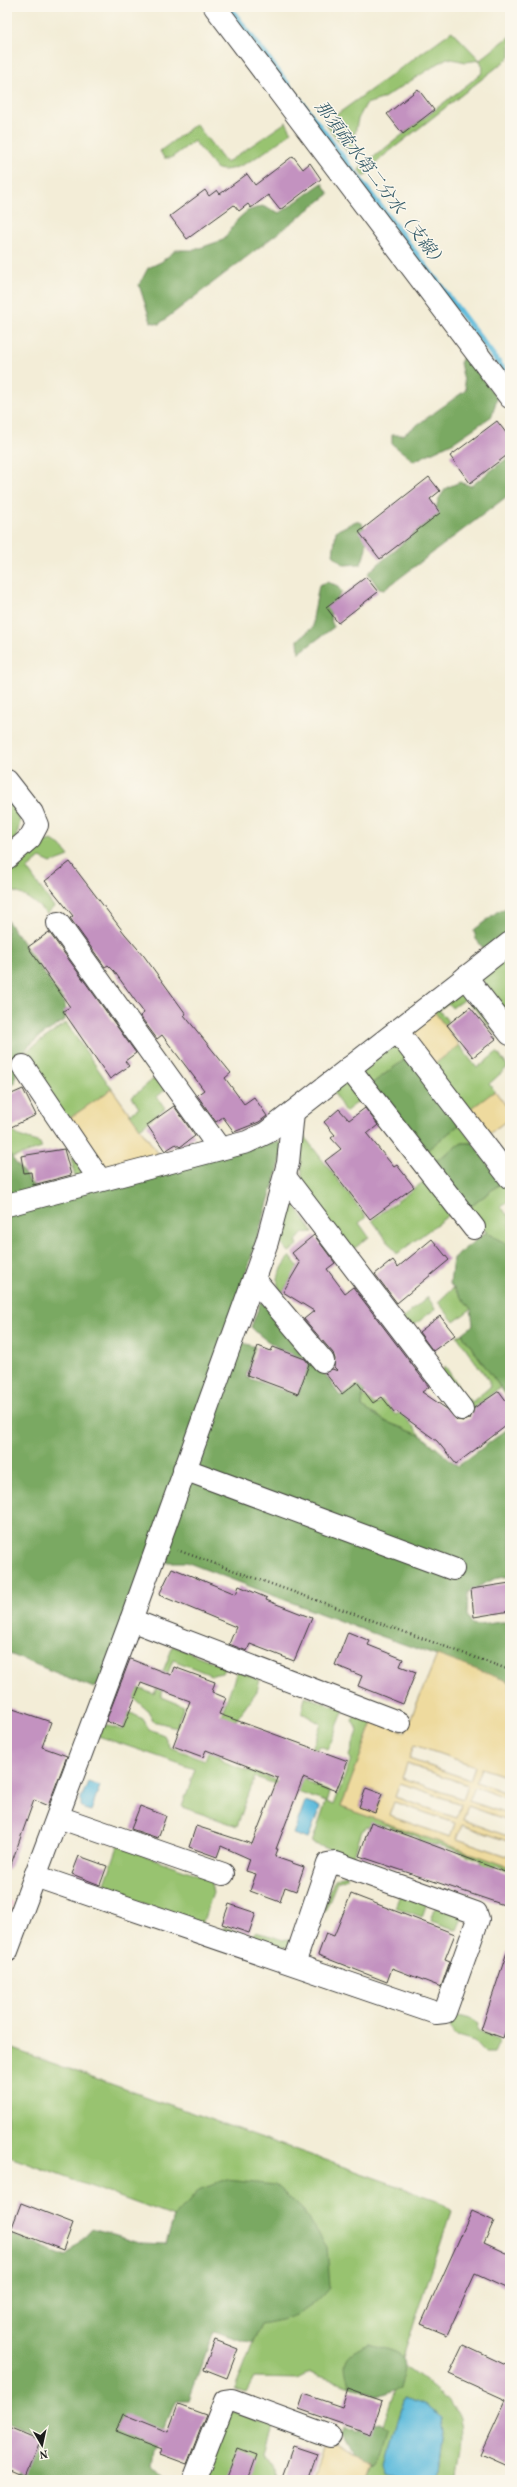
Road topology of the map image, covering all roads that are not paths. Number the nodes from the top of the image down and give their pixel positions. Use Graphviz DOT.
graph roads {
  1 [pos="215,7"];
  2 [pos="510,397"];
  3 [pos="7,781"];
  4 [pos="7,858"];
  5 [pos="58,923"];
  6 [pos="510,943"];
  7 [pos="466,977"];
  8 [pos="397,1031"];
  9 [pos="510,1034"];
  10 [pos="23,1066"];
  11 [pos="350,1068"];
  12 [pos="293,1112"];
  13 [pos="220,1149"];
  14 [pos="285,1177"];
  15 [pos="510,1178"];
  16 [pos="100,1180"];
  17 [pos="7,1205"];
  18 [pos="474,1228"];
  19 [pos="254,1279"];
  20 [pos="323,1361"];
  21 [pos="462,1409"];
  22 [pos="184,1470"];
  23 [pos="453,1569"];
  24 [pos="131,1620"];
  25 [pos="400,1723"];
  26 [pos="58,1817"];
  27 [pos="223,1874"];
  28 [pos="35,1876"];
  29 [pos="7,1951"];
  30 [pos="294,1964"];
  31 [pos="330,2436"];
  32 [pos="194,2480"];
  1 -- 2 [label="street"];
  3 -- 4 [label="street"];
  5 -- 13 [label="street"];
  6 -- 7 [label="street"];
  7 -- 8 [label="street"];
  7 -- 9 [label="street"];
  8 -- 11 [label="street"];
  8 -- 15 [label="street"];
  10 -- 16 [label="street"];
  11 -- 12 [label="street"];
  11 -- 18 [label="street"];
  12 -- 13 [label="street"];
  12 -- 14 [label="street"];
  13 -- 16 [label="street"];
  14 -- 19 [label="street"];
  14 -- 21 [label="street"];
  16 -- 17 [label="street"];
  19 -- 20 [label="street"];
  19 -- 22 [label="street"];
  22 -- 23 [label="street"];
  22 -- 24 [label="street"];
  24 -- 25 [label="street"];
  24 -- 26 [label="street"];
  26 -- 27 [label="street"];
  26 -- 28 [label="street"];
  28 -- 29 [label="street"];
  28 -- 30 [label="street"];
  30 -- 30 [label="street"];
  31 -- 32 [label="street"];
}
